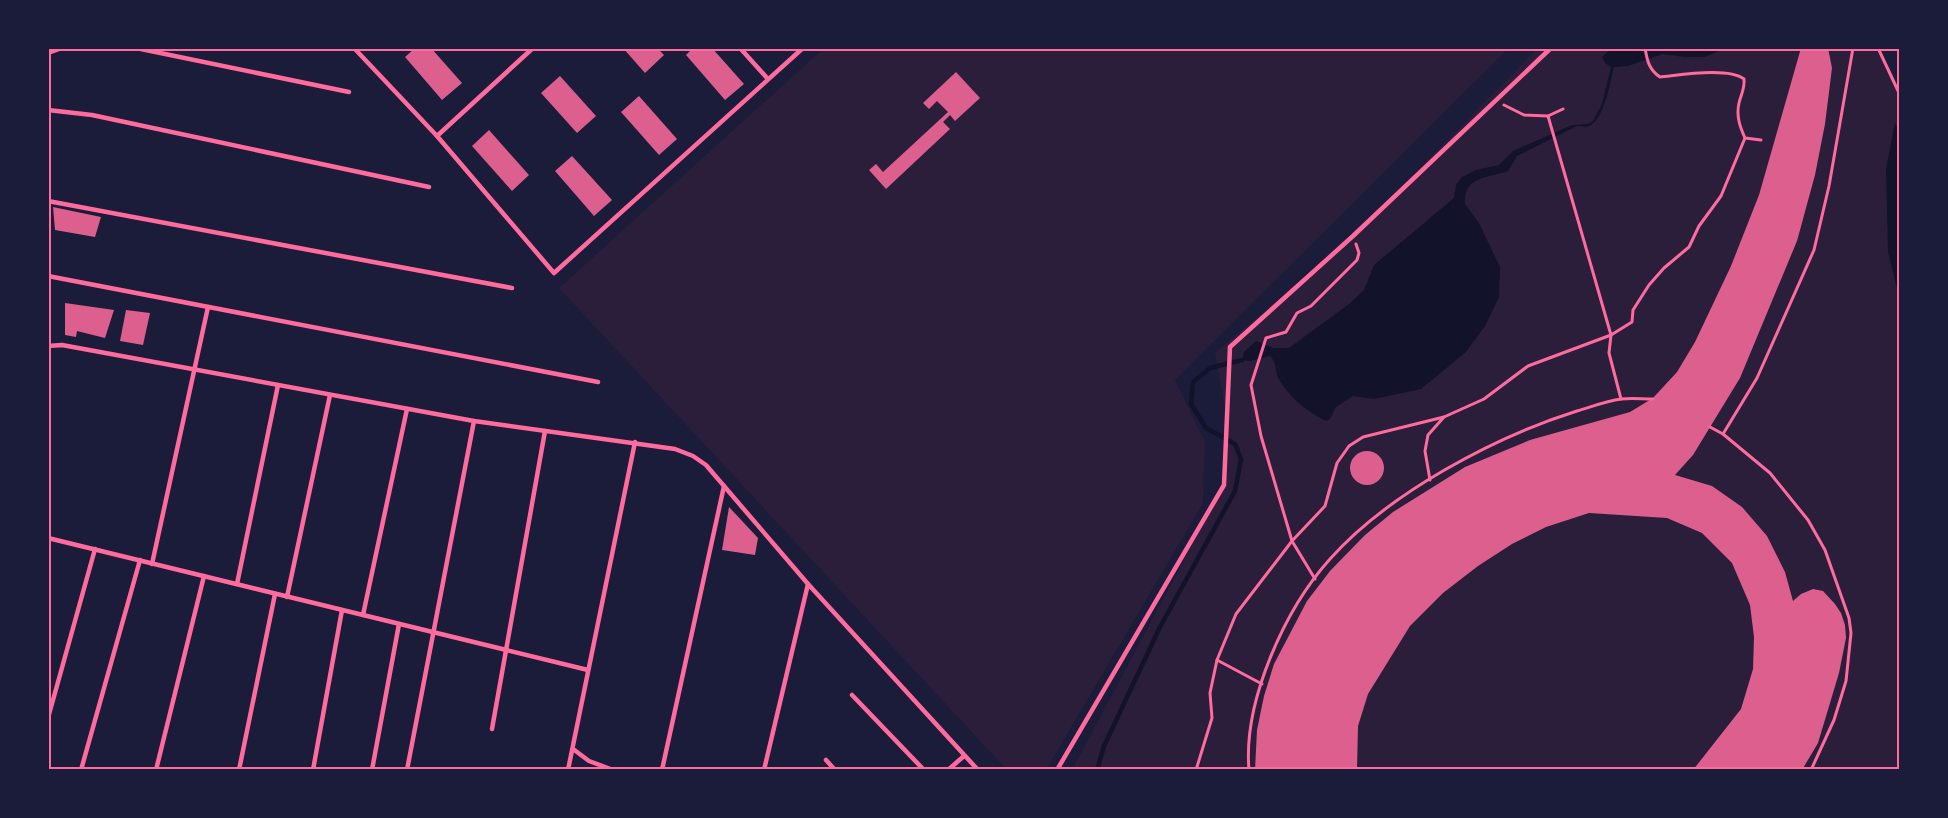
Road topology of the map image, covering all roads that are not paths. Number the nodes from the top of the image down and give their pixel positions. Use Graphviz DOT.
graph roads {
  1 [pos="62,48"];
  2 [pos="136,48"];
  3 [pos="354,48"];
  4 [pos="533,48"];
  5 [pos="740,48"];
  6 [pos="803,48"];
  7 [pos="1551,48"];
  8 [pos="48,53"];
  9 [pos="768,79"];
  10 [pos="349,92"];
  11 [pos="48,110"];
  12 [pos="437,136"];
  13 [pos="429,187"];
  14 [pos="48,201"];
  15 [pos="48,276"];
  16 [pos="512,288"];
  17 [pos="208,307"];
  18 [pos="48,346"];
  19 [pos="195,370"];
  20 [pos="598,382"];
  21 [pos="278,385"];
  22 [pos="330,395"];
  23 [pos="407,409"];
  24 [pos="474,421"];
  25 [pos="545,431"];
  26 [pos="635,442"];
  27 [pos="724,486"];
  28 [pos="48,538"];
  29 [pos="95,549"];
  30 [pos="140,561"];
  31 [pos="152,564"];
  32 [pos="204,576"];
  33 [pos="237,584"];
  34 [pos="808,584"];
  35 [pos="275,594"];
  36 [pos="287,597"];
  37 [pos="342,610"];
  38 [pos="363,615"];
  39 [pos="399,624"];
  40 [pos="433,632"];
  41 [pos="505,650"];
  42 [pos="588,670"];
  43 [pos="852,695"];
  44 [pos="48,718"];
  45 [pos="492,729"];
  46 [pos="573,749"];
  47 [pos="964,756"];
  48 [pos="826,760"];
  49 [pos="81,770"];
  50 [pos="156,770"];
  51 [pos="239,770"];
  52 [pos="313,770"];
  53 [pos="372,770"];
  54 [pos="407,770"];
  55 [pos="568,770"];
  56 [pos="613,770"];
  57 [pos="662,770"];
  58 [pos="764,770"];
  59 [pos="836,770"];
  60 [pos="924,770"];
  61 [pos="948,770"];
  62 [pos="978,770"];
  63 [pos="1057,770"];
  1 -- 8 [label="lane"];
  2 -- 10 [label="lane"];
  3 -- 12 [label="lane"];
  4 -- 12 [label="lane"];
  5 -- 9 [label="lane"];
  6 -- 9 [label="lane"];
  7 -- 63 [label="lane"];
  9 -- 12 [label="lane"];
  11 -- 13 [label="lane"];
  14 -- 16 [label="lane"];
  15 -- 17 [label="lane"];
  17 -- 19 [label="lane"];
  17 -- 20 [label="lane"];
  18 -- 19 [label="lane"];
  19 -- 21 [label="lane"];
  19 -- 31 [label="lane"];
  21 -- 22 [label="lane"];
  21 -- 33 [label="lane"];
  22 -- 23 [label="lane"];
  22 -- 36 [label="lane"];
  23 -- 24 [label="lane"];
  23 -- 38 [label="lane"];
  24 -- 25 [label="lane"];
  24 -- 40 [label="lane"];
  25 -- 26 [label="lane"];
  25 -- 41 [label="lane"];
  26 -- 27 [label="lane"];
  26 -- 42 [label="lane"];
  27 -- 34 [label="lane"];
  27 -- 57 [label="lane"];
  28 -- 29 [label="lane"];
  29 -- 30 [label="lane"];
  29 -- 44 [label="lane"];
  30 -- 31 [label="lane"];
  30 -- 49 [label="lane"];
  31 -- 32 [label="lane"];
  32 -- 33 [label="lane"];
  32 -- 50 [label="lane"];
  33 -- 35 [label="lane"];
  34 -- 47 [label="lane"];
  34 -- 58 [label="lane"];
  35 -- 36 [label="lane"];
  35 -- 51 [label="lane"];
  36 -- 37 [label="lane"];
  37 -- 38 [label="lane"];
  37 -- 52 [label="lane"];
  38 -- 39 [label="lane"];
  39 -- 40 [label="lane"];
  39 -- 53 [label="lane"];
  40 -- 41 [label="lane"];
  40 -- 54 [label="lane"];
  41 -- 42 [label="lane"];
  41 -- 45 [label="lane"];
  42 -- 46 [label="lane"];
  43 -- 60 [label="lane"];
  46 -- 55 [label="lane"];
  46 -- 56 [label="lane"];
  47 -- 61 [label="lane"];
  47 -- 62 [label="lane"];
  48 -- 59 [label="lane"];
}
